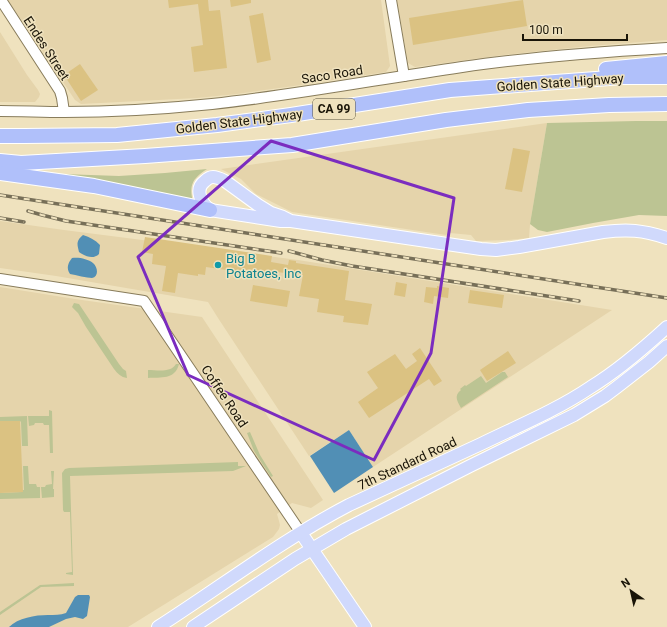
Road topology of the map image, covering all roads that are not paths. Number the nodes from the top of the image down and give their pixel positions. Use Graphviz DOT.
graph roads {
  1 [pos="1,0"];
  2 [pos="391,0"];
  3 [pos="667,48"];
  4 [pos="667,63"];
  5 [pos="404,76"];
  6 [pos="667,77"];
  7 [pos="450,90"];
  8 [pos="667,104"];
  9 [pos="0,111"];
  10 [pos="64,112"];
  11 [pos="0,136"];
  12 [pos="0,161"];
  13 [pos="0,173"];
  14 [pos="210,210"];
  15 [pos="291,221"];
  16 [pos="667,238"];
  17 [pos="0,278"];
  18 [pos="667,327"];
  19 [pos="667,346"];
  20 [pos="301,533"];
  21 [pos="312,548"];
  22 [pos="158,627"];
  23 [pos="193,627"];
  24 [pos="365,627"];
  1 -- 10 [label="street, Endes Street"];
  2 -- 5 [label="street"];
  3 -- 5 [label="street, Saco Road"];
  4 -- 7 [label="highway"];
  5 -- 10 [label="street, Saco Road"];
  6 -- 7 [label="highway, Golden State Highway / CA 99"];
  7 -- 11 [label="highway, Golden State Highway / CA 99"];
  8 -- 12 [label="highway, Golden State Highway / CA 99"];
  9 -- 10 [label="street, Saco Road"];
  13 -- 14 [label="highway"];
  14 -- 15 [label="main road"];
  14 -- 15 [label="main road"];
  15 -- 16 [label="main road"];
  17 -- 20 [label="street, Coffee Road"];
  18 -- 20 [label="main road, 7th Standard Road"];
  19 -- 21 [label="main road"];
  20 -- 21 [label="main road, Coffee Road"];
  20 -- 22 [label="main road, 7th Standard Road"];
  21 -- 23 [label="main road"];
  21 -- 24 [label="main road, Coffee Road"];
}
